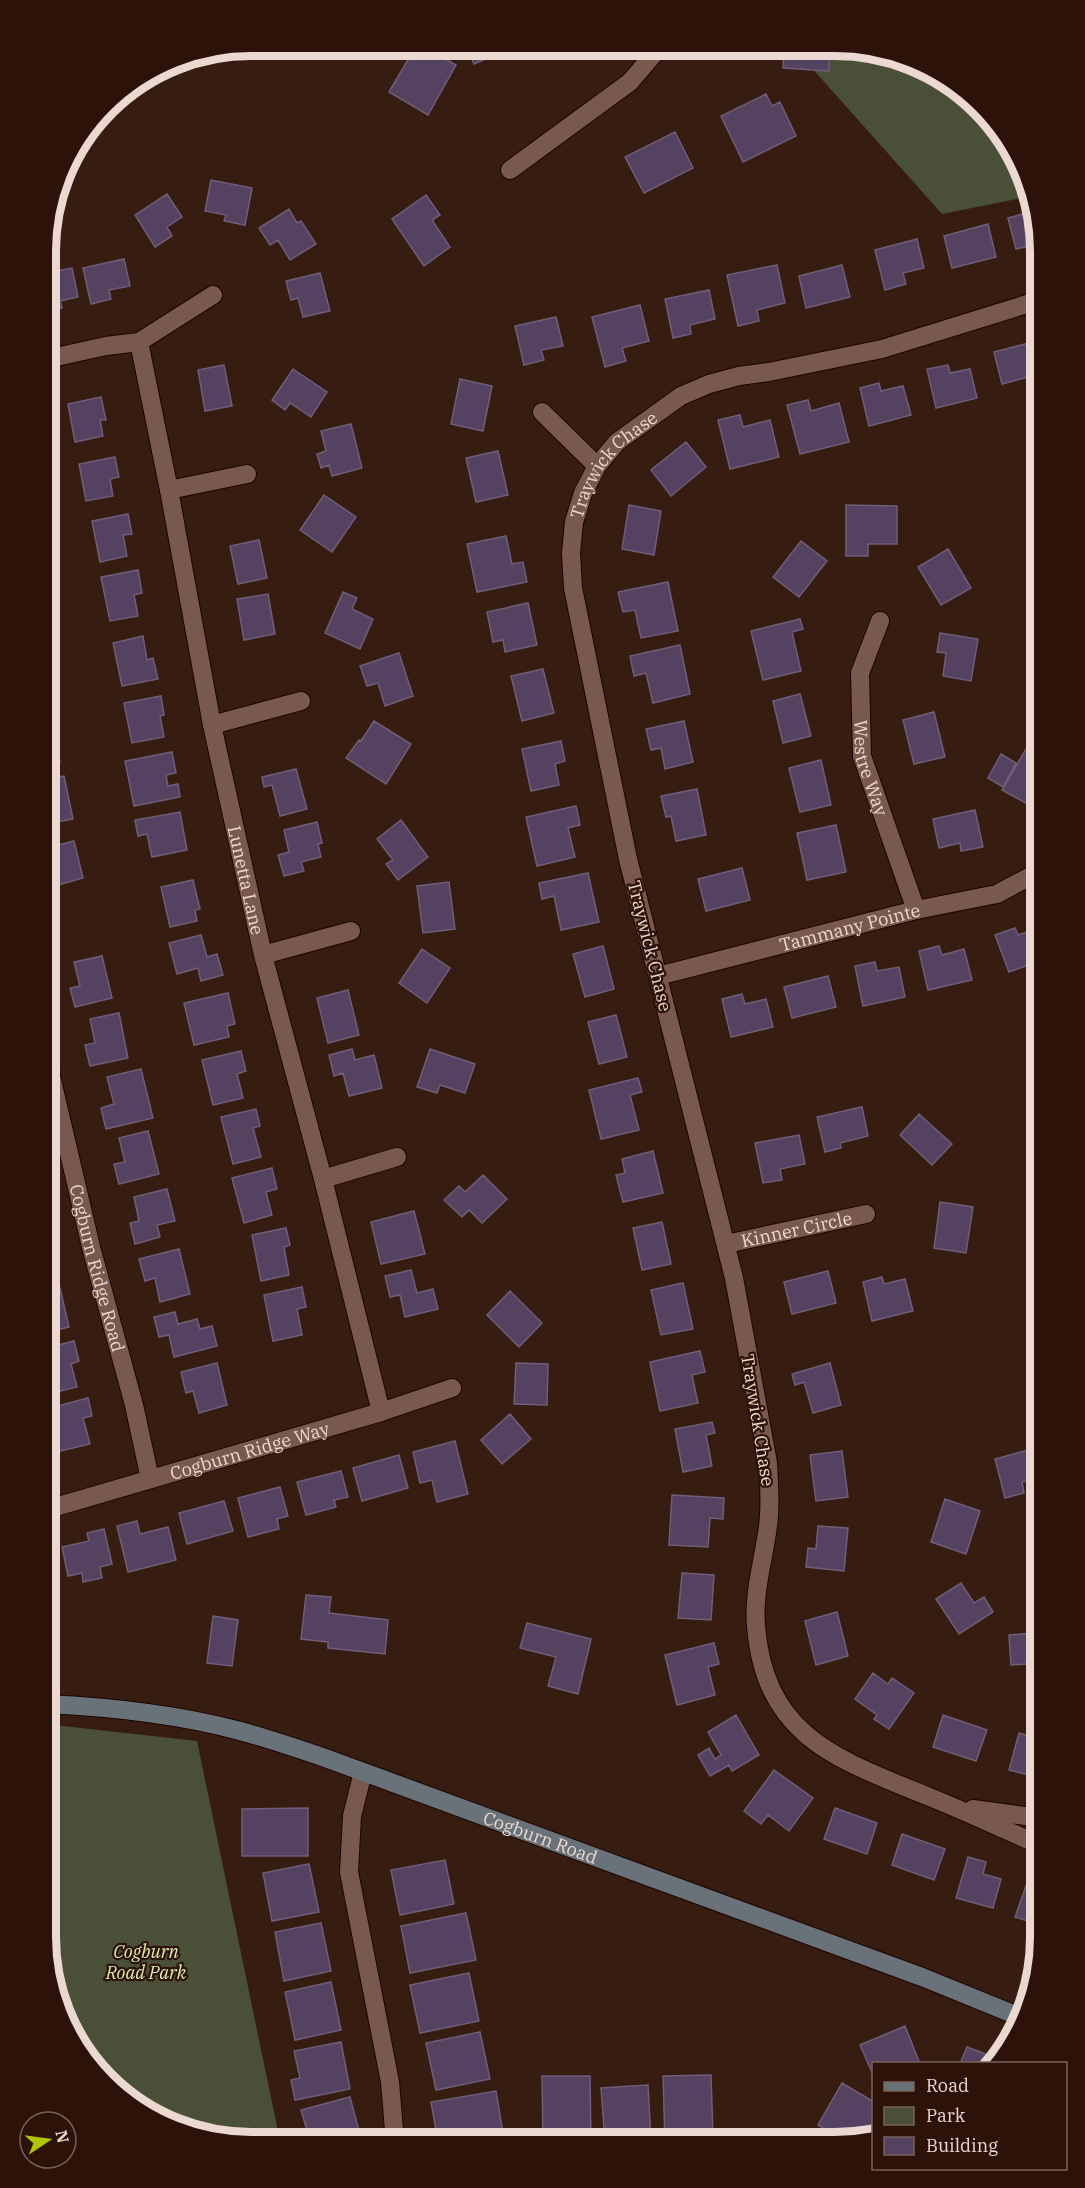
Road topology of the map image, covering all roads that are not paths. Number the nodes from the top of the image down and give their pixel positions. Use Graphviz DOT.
graph roads {
  1 [pos="653,56"];
  2 [pos="510,170"];
  3 [pos="213,295"];
  4 [pos="1030,303"];
  5 [pos="139,342"];
  6 [pos="56,357"];
  7 [pos="542,412"];
  8 [pos="597,466"];
  9 [pos="247,474"];
  10 [pos="169,490"];
  11 [pos="880,621"];
  12 [pos="301,702"];
  13 [pos="212,725"];
  14 [pos="1030,877"];
  15 [pos="916,910"];
  16 [pos="351,931"];
  17 [pos="263,955"];
  18 [pos="658,976"];
  19 [pos="56,1098"];
  20 [pos="397,1157"];
  21 [pos="323,1179"];
  22 [pos="866,1214"];
  23 [pos="726,1244"];
  24 [pos="452,1388"];
  25 [pos="381,1412"];
  26 [pos="150,1479"];
  27 [pos="56,1507"];
  28 [pos="56,1705"];
  29 [pos="363,1772"];
  30 [pos="947,1804"];
  31 [pos="1029,1817"];
  32 [pos="1029,1840"];
  33 [pos="1014,2014"];
  34 [pos="394,2133"];
  1 -- 2 [label="street"];
  3 -- 5 [label="street"];
  4 -- 8 [label="street, Traywick Chase"];
  5 -- 6 [label="street"];
  5 -- 10 [label="street, Lunetta Lane"];
  7 -- 8 [label="street"];
  8 -- 18 [label="street, Traywick Chase"];
  9 -- 10 [label="street"];
  10 -- 13 [label="street, Lunetta Lane"];
  11 -- 15 [label="street, Westre Way"];
  12 -- 13 [label="street"];
  13 -- 17 [label="street, Lunetta Lane"];
  14 -- 15 [label="street, Tammany Pointe"];
  15 -- 18 [label="street, Tammany Pointe"];
  16 -- 17 [label="street"];
  17 -- 21 [label="street, Lunetta Lane"];
  18 -- 23 [label="street, Traywick Chase"];
  19 -- 26 [label="street, Cogburn Ridge Road"];
  20 -- 21 [label="street"];
  21 -- 25 [label="street, Lunetta Lane"];
  22 -- 23 [label="street, Kinner Circle"];
  23 -- 30 [label="street, Traywick Chase"];
  24 -- 25 [label="street, Cogburn Ridge Way"];
  25 -- 26 [label="street, Cogburn Ridge Way"];
  26 -- 27 [label="street, Cogburn Ridge Way"];
  28 -- 29 [label="street, Cogburn Road"];
  29 -- 33 [label="street, Cogburn Road"];
  29 -- 34 [label="street"];
  30 -- 31 [label="street, Traywick Chase"];
  30 -- 32 [label="street, Traywick Chase"];
}
